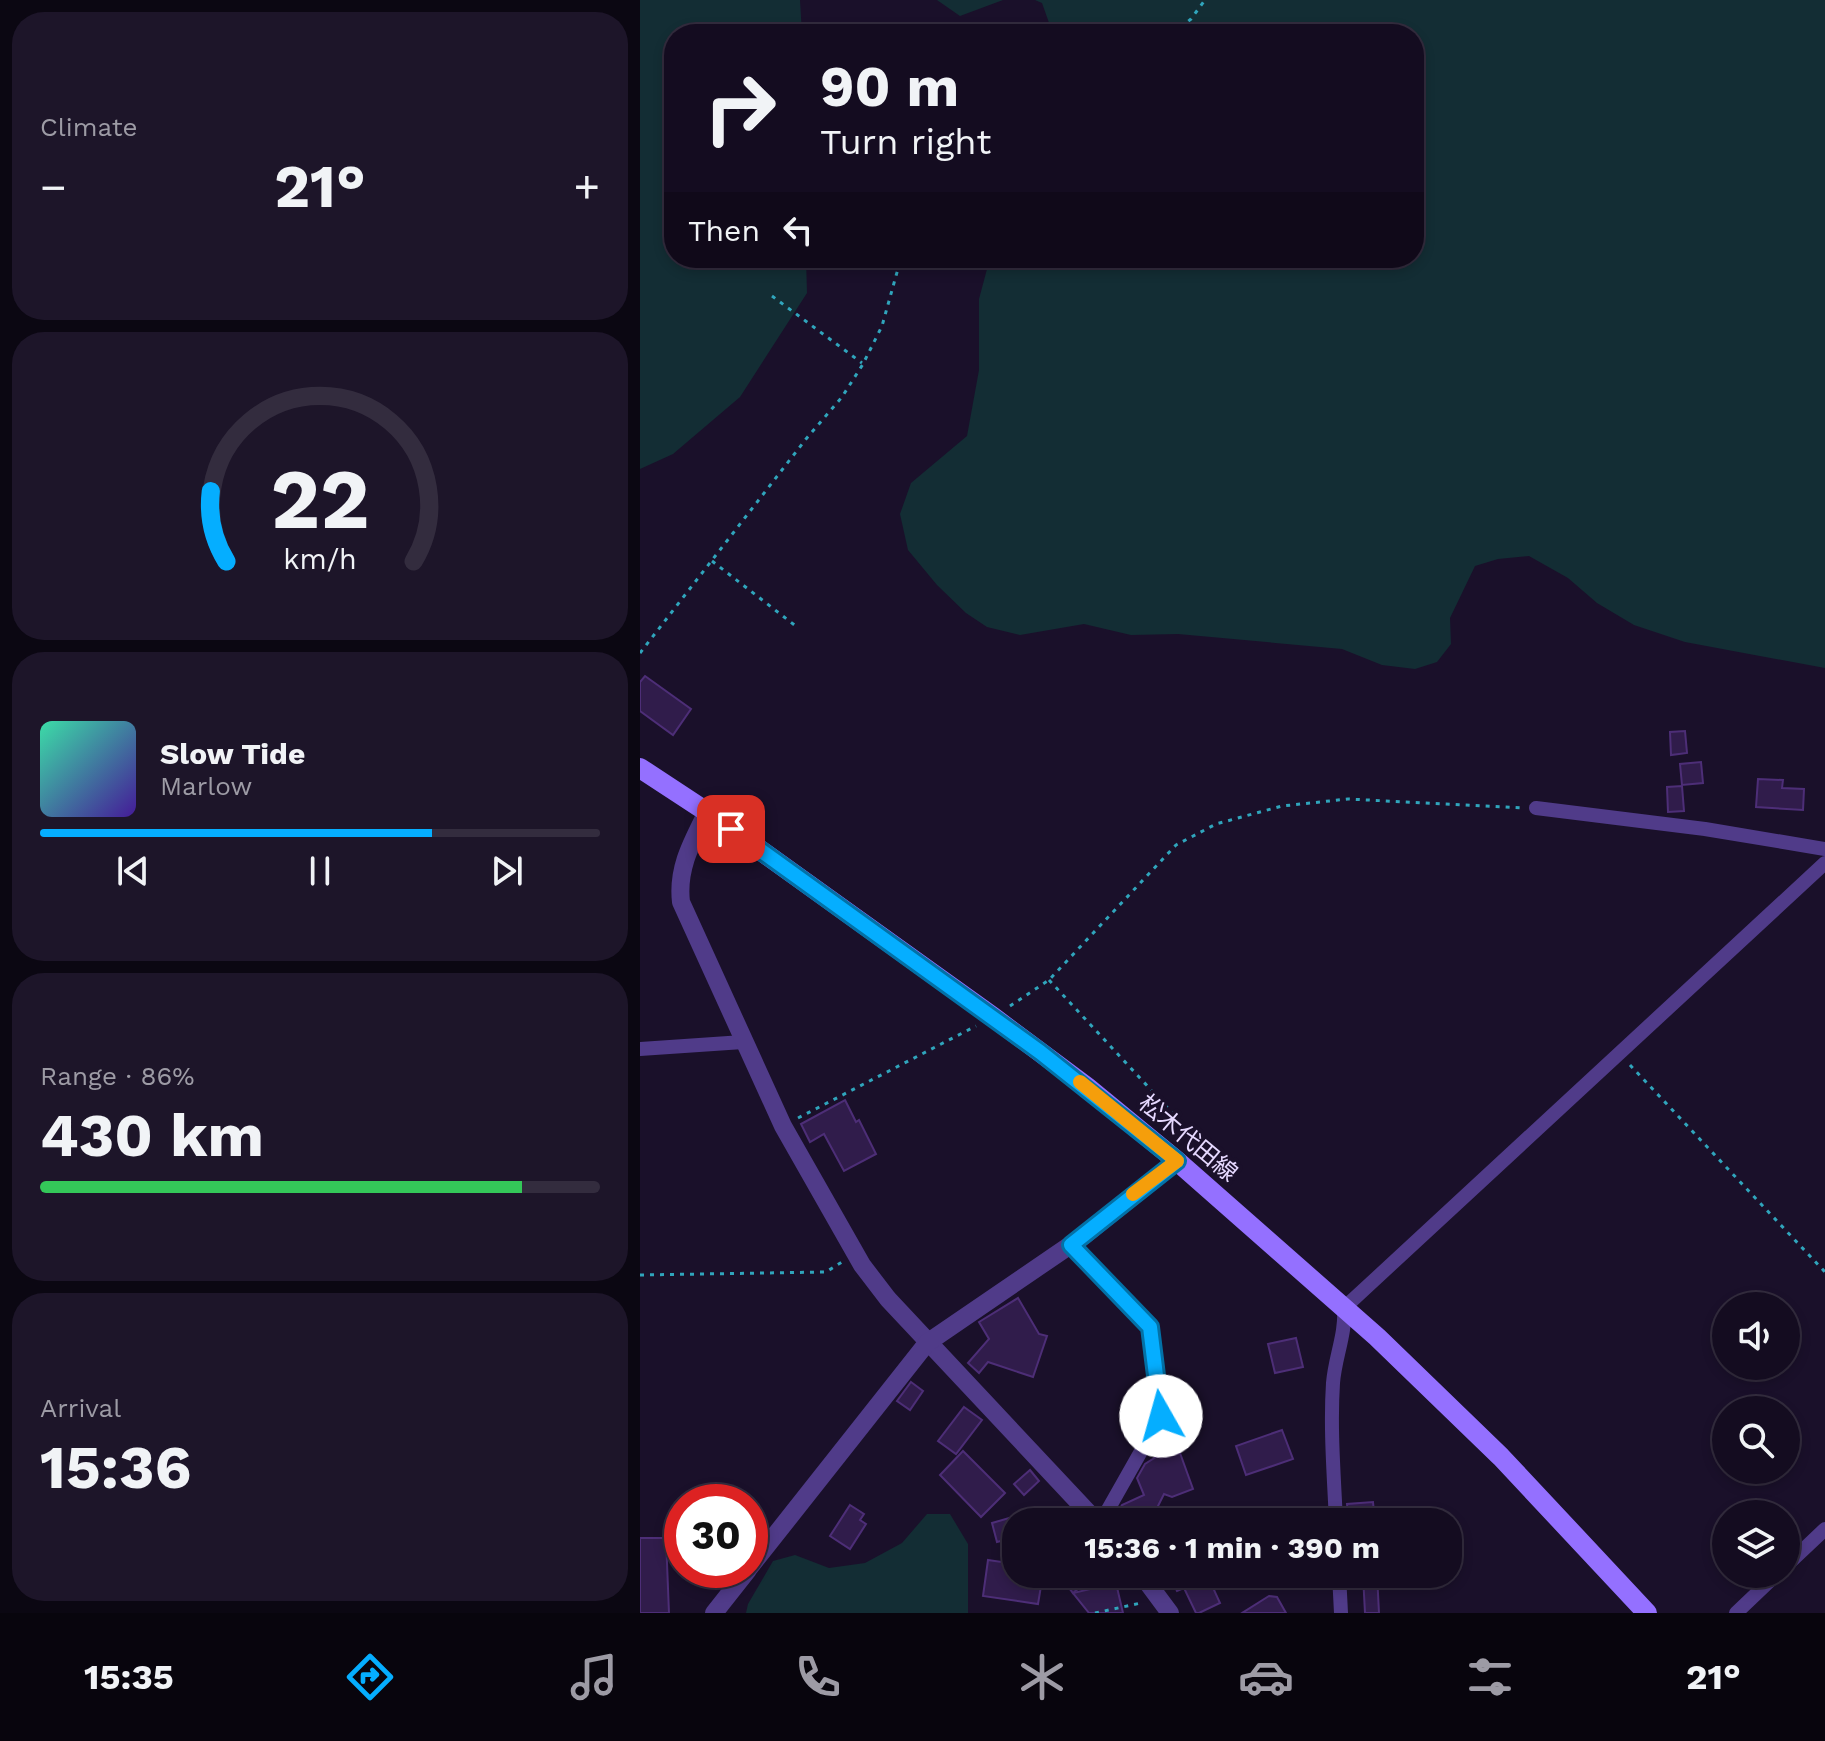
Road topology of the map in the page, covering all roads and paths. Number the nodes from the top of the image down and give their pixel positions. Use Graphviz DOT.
graph roads {
  1 [pos="1205,0"];
  2 [pos="1185,24"];
  3 [pos="898,268"];
  4 [pos="772,296"];
  5 [pos="863,364"];
  6 [pos="712,561"];
  7 [pos="797,627"];
  8 [pos="640,653"];
  9 [pos="640,768"];
  10 [pos="1536,808"];
  11 [pos="707,812"];
  12 [pos="1825,849"];
  13 [pos="1825,863"];
  14 [pos="1049,980"];
  15 [pos="993,1017"];
  16 [pos="743,1042"];
  17 [pos="640,1049"];
  18 [pos="1619,1053"];
  19 [pos="783,1126"];
  20 [pos="1204,1147"];
  21 [pos="1177,1161"];
  22 [pos="1071,1245"];
  23 [pos="855,1254"];
  24 [pos="1825,1272"];
  25 [pos="640,1275"];
  26 [pos="1344,1308"];
  27 [pos="927,1343"];
  28 [pos="1086,1508"];
  29 [pos="1107,1508"];
  30 [pos="1336,1508"];
  31 [pos="1825,1529"];
  32 [pos="768,1545"];
  33 [pos="1800,1553"];
  34 [pos="734,1588"];
  35 [pos="1152,1588"];
  36 [pos="1340,1588"];
  37 [pos="1762,1588"];
  38 [pos="1165,1606"];
  39 [pos="714,1613"];
  40 [pos="1095,1613"];
  41 [pos="1341,1613"];
  42 [pos="1647,1613"];
  43 [pos="1736,1613"];
  1 -- 2 [label="path"];
  3 -- 5 [label="path"];
  4 -- 5 [label="path"];
  5 -- 6 [label="path"];
  6 -- 7 [label="path"];
  6 -- 8 [label="path"];
  9 -- 11 [label="main road, 松木代田線"];
  10 -- 12 [label="street"];
  10 -- 14 [label="path"];
  11 -- 15 [label="main road, 松木代田線"];
  11 -- 16 [label="street"];
  13 -- 18 [label="street"];
  14 -- 15 [label="path"];
  14 -- 20 [label="path"];
  15 -- 19 [label="path"];
  15 -- 21 [label="main road, 松木代田線"];
  16 -- 17 [label="street"];
  16 -- 19 [label="street"];
  18 -- 24 [label="path"];
  18 -- 26 [label="street"];
  19 -- 23 [label="street"];
  21 -- 22 [label="street"];
  21 -- 26 [label="main road, 松木代田線"];
  22 -- 27 [label="street"];
  22 -- 29 [label="street"];
  23 -- 25 [label="path"];
  23 -- 27 [label="street"];
  26 -- 30 [label="street"];
  26 -- 42 [label="main road, 松木代田線"];
  27 -- 28 [label="street"];
  27 -- 32 [label="street"];
  31 -- 33 [label="street"];
  34 -- 39 [label="street"];
  35 -- 38 [label="street"];
  36 -- 41 [label="street"];
  37 -- 43 [label="street"];
  38 -- 40 [label="path"];
}
